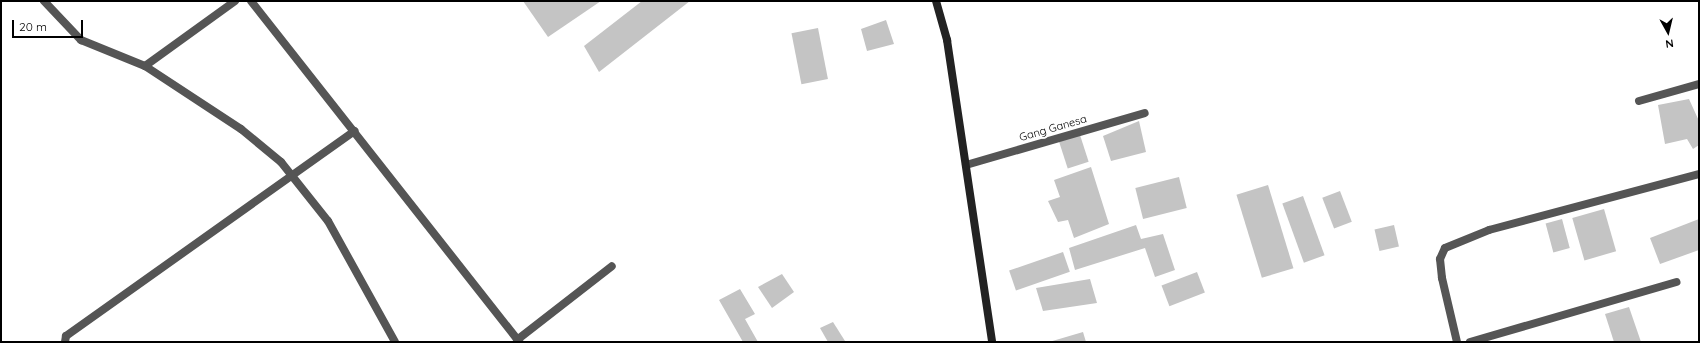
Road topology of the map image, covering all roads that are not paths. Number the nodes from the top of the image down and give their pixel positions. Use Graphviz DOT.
graph roads {
  1 [pos="44,1"];
  2 [pos="235,1"];
  3 [pos="251,1"];
  4 [pos="936,1"];
  5 [pos="144,66"];
  6 [pos="1699,84"];
  7 [pos="1639,101"];
  8 [pos="1145,113"];
  9 [pos="354,131"];
  10 [pos="966,165"];
  11 [pos="1699,174"];
  12 [pos="291,175"];
  13 [pos="612,266"];
  14 [pos="1676,282"];
  15 [pos="518,341"];
  16 [pos="65,342"];
  17 [pos="395,342"];
  18 [pos="992,342"];
  19 [pos="1457,342"];
  20 [pos="1470,342"];
  1 -- 5 [label="street"];
  2 -- 5 [label="street"];
  3 -- 9 [label="street"];
  4 -- 10 [label="street"];
  5 -- 12 [label="street"];
  6 -- 7 [label="street"];
  8 -- 10 [label="street, Gang Ganesa"];
  9 -- 12 [label="street"];
  9 -- 15 [label="street"];
  10 -- 18 [label="street"];
  11 -- 19 [label="street"];
  12 -- 16 [label="street"];
  12 -- 17 [label="street"];
  13 -- 15 [label="street"];
  14 -- 20 [label="street"];
}
